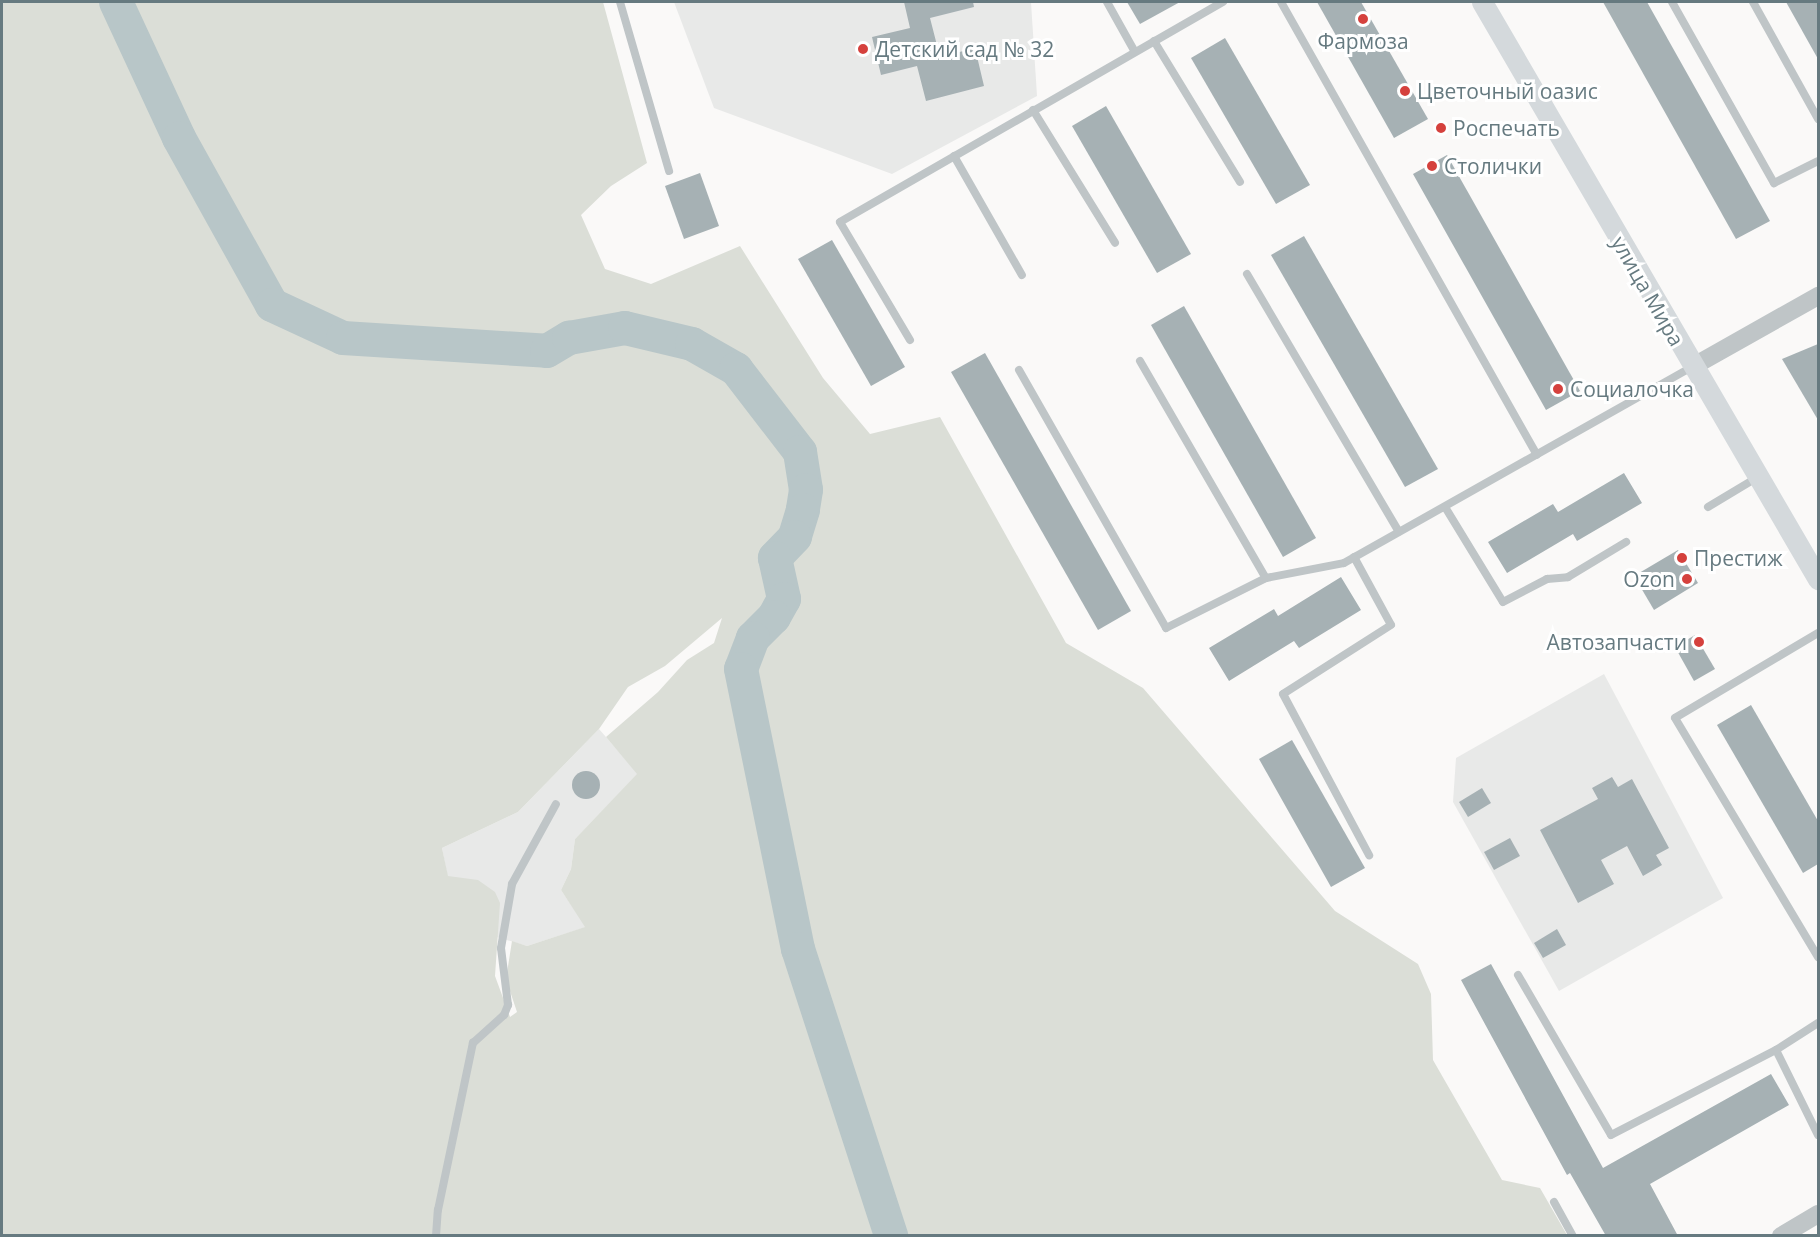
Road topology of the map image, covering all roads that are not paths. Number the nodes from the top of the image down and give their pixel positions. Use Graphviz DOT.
graph roads {
  1 [pos="620,2"];
  2 [pos="1107,2"];
  3 [pos="1223,2"];
  4 [pos="1281,2"];
  5 [pos="1482,2"];
  6 [pos="1672,2"];
  7 [pos="1754,2"];
  8 [pos="1155,41"];
  9 [pos="1135,52"];
  10 [pos="1033,110"];
  11 [pos="1818,119"];
  12 [pos="954,156"];
  13 [pos="1818,161"];
  14 [pos="669,171"];
  15 [pos="1240,182"];
  16 [pos="1115,243"];
  17 [pos="1247,274"];
  18 [pos="1022,275"];
  19 [pos="1818,296"];
  20 [pos="910,340"];
  21 [pos="1140,361"];
  22 [pos="1692,367"];
  23 [pos="1019,370"];
  24 [pos="1538,455"];
  25 [pos="1758,477"];
  26 [pos="1445,507"];
  27 [pos="1708,507"];
  28 [pos="1399,532"];
  29 [pos="1626,542"];
  30 [pos="1354,557"];
  31 [pos="1266,578"];
  32 [pos="1818,579"];
  33 [pos="1818,633"];
  34 [pos="556,804"];
  35 [pos="1369,855"];
  36 [pos="1818,957"];
  37 [pos="1518,975"];
  38 [pos="1818,1023"];
  39 [pos="1776,1050"];
  40 [pos="1818,1135"];
  41 [pos="1554,1202"];
  42 [pos="1818,1214"];
  43 [pos="436,1236"];
  44 [pos="1574,1236"];
  45 [pos="1781,1236"];
  1 -- 14 [label="lane"];
  2 -- 9 [label="lane"];
  3 -- 8 [label="lane"];
  4 -- 24 [label="lane"];
  5 -- 22 [label="main road, улица Мира"];
  6 -- 13 [label="lane"];
  7 -- 11 [label="lane"];
  8 -- 9 [label="lane"];
  8 -- 15 [label="lane"];
  9 -- 10 [label="lane"];
  10 -- 12 [label="lane"];
  10 -- 16 [label="lane"];
  12 -- 18 [label="lane"];
  12 -- 20 [label="lane"];
  17 -- 28 [label="lane"];
  19 -- 22 [label="street"];
  21 -- 31 [label="lane"];
  22 -- 24 [label="lane"];
  22 -- 25 [label="main road, улица Мира"];
  23 -- 31 [label="lane"];
  24 -- 26 [label="lane"];
  25 -- 27 [label="lane"];
  25 -- 32 [label="main road, улица Мира"];
  26 -- 28 [label="lane"];
  26 -- 29 [label="lane"];
  28 -- 30 [label="lane"];
  30 -- 31 [label="lane"];
  30 -- 35 [label="lane"];
  33 -- 36 [label="lane"];
  34 -- 43 [label="lane"];
  37 -- 39 [label="lane"];
  38 -- 39 [label="lane"];
  39 -- 40 [label="lane"];
  41 -- 44 [label="lane"];
  42 -- 45 [label="street"];
}
